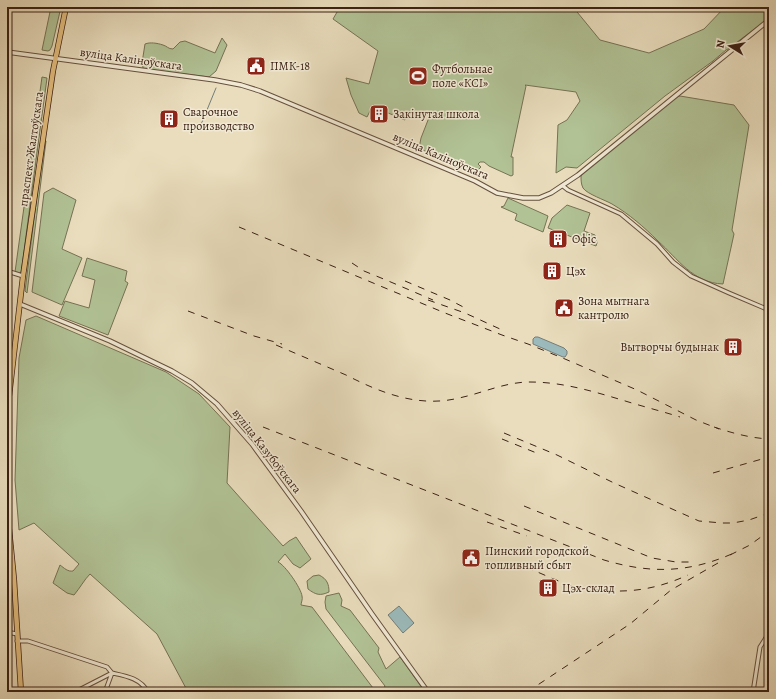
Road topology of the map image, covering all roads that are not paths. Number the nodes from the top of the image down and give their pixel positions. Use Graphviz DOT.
graph roads {
  1 [pos="66,7"];
  2 [pos="769,20"];
  3 [pos="7,52"];
  4 [pos="55,59"];
  5 [pos="563,186"];
  6 [pos="7,271"];
  7 [pos="24,276"];
  8 [pos="20,304"];
  9 [pos="769,310"];
  10 [pos="9,384"];
  11 [pos="7,414"];
  12 [pos="7,489"];
  13 [pos="7,572"];
  14 [pos="14,572"];
  15 [pos="7,632"];
  16 [pos="769,633"];
  17 [pos="17,634"];
  18 [pos="18,641"];
  19 [pos="112,673"];
  20 [pos="21,692"];
  21 [pos="75,692"];
  22 [pos="105,692"];
  23 [pos="148,692"];
  24 [pos="428,692"];
  25 [pos="754,692"];
  1 -- 4 [label="main road, праспект Жалтоўскага"];
  2 -- 5 [label="street, вуліца Каліноўскага"];
  3 -- 4 [label="street, вуліца Каліноўскага"];
  4 -- 5 [label="street, вуліца Каліноўскага"];
  4 -- 7 [label="main road, праспект Жалтоўскага"];
  5 -- 9 [label="street"];
  6 -- 7 [label="street"];
  7 -- 8 [label="main road, праспект Жалтоўскага"];
  8 -- 10 [label="main road, праспект Жалтоўскага"];
  8 -- 24 [label="street, вуліца Казубоўскага"];
  10 -- 11 [label="main road, праспект Жалтоўскага"];
  12 -- 14 [label="main road"];
  13 -- 14 [label="street"];
  14 -- 17 [label="main road"];
  15 -- 17 [label="street"];
  16 -- 25 [label="street"];
  17 -- 18 [label="main road"];
  18 -- 19 [label="street"];
  18 -- 20 [label="main road"];
  19 -- 21 [label="street"];
  19 -- 22 [label="street"];
  19 -- 23 [label="street"];
}
